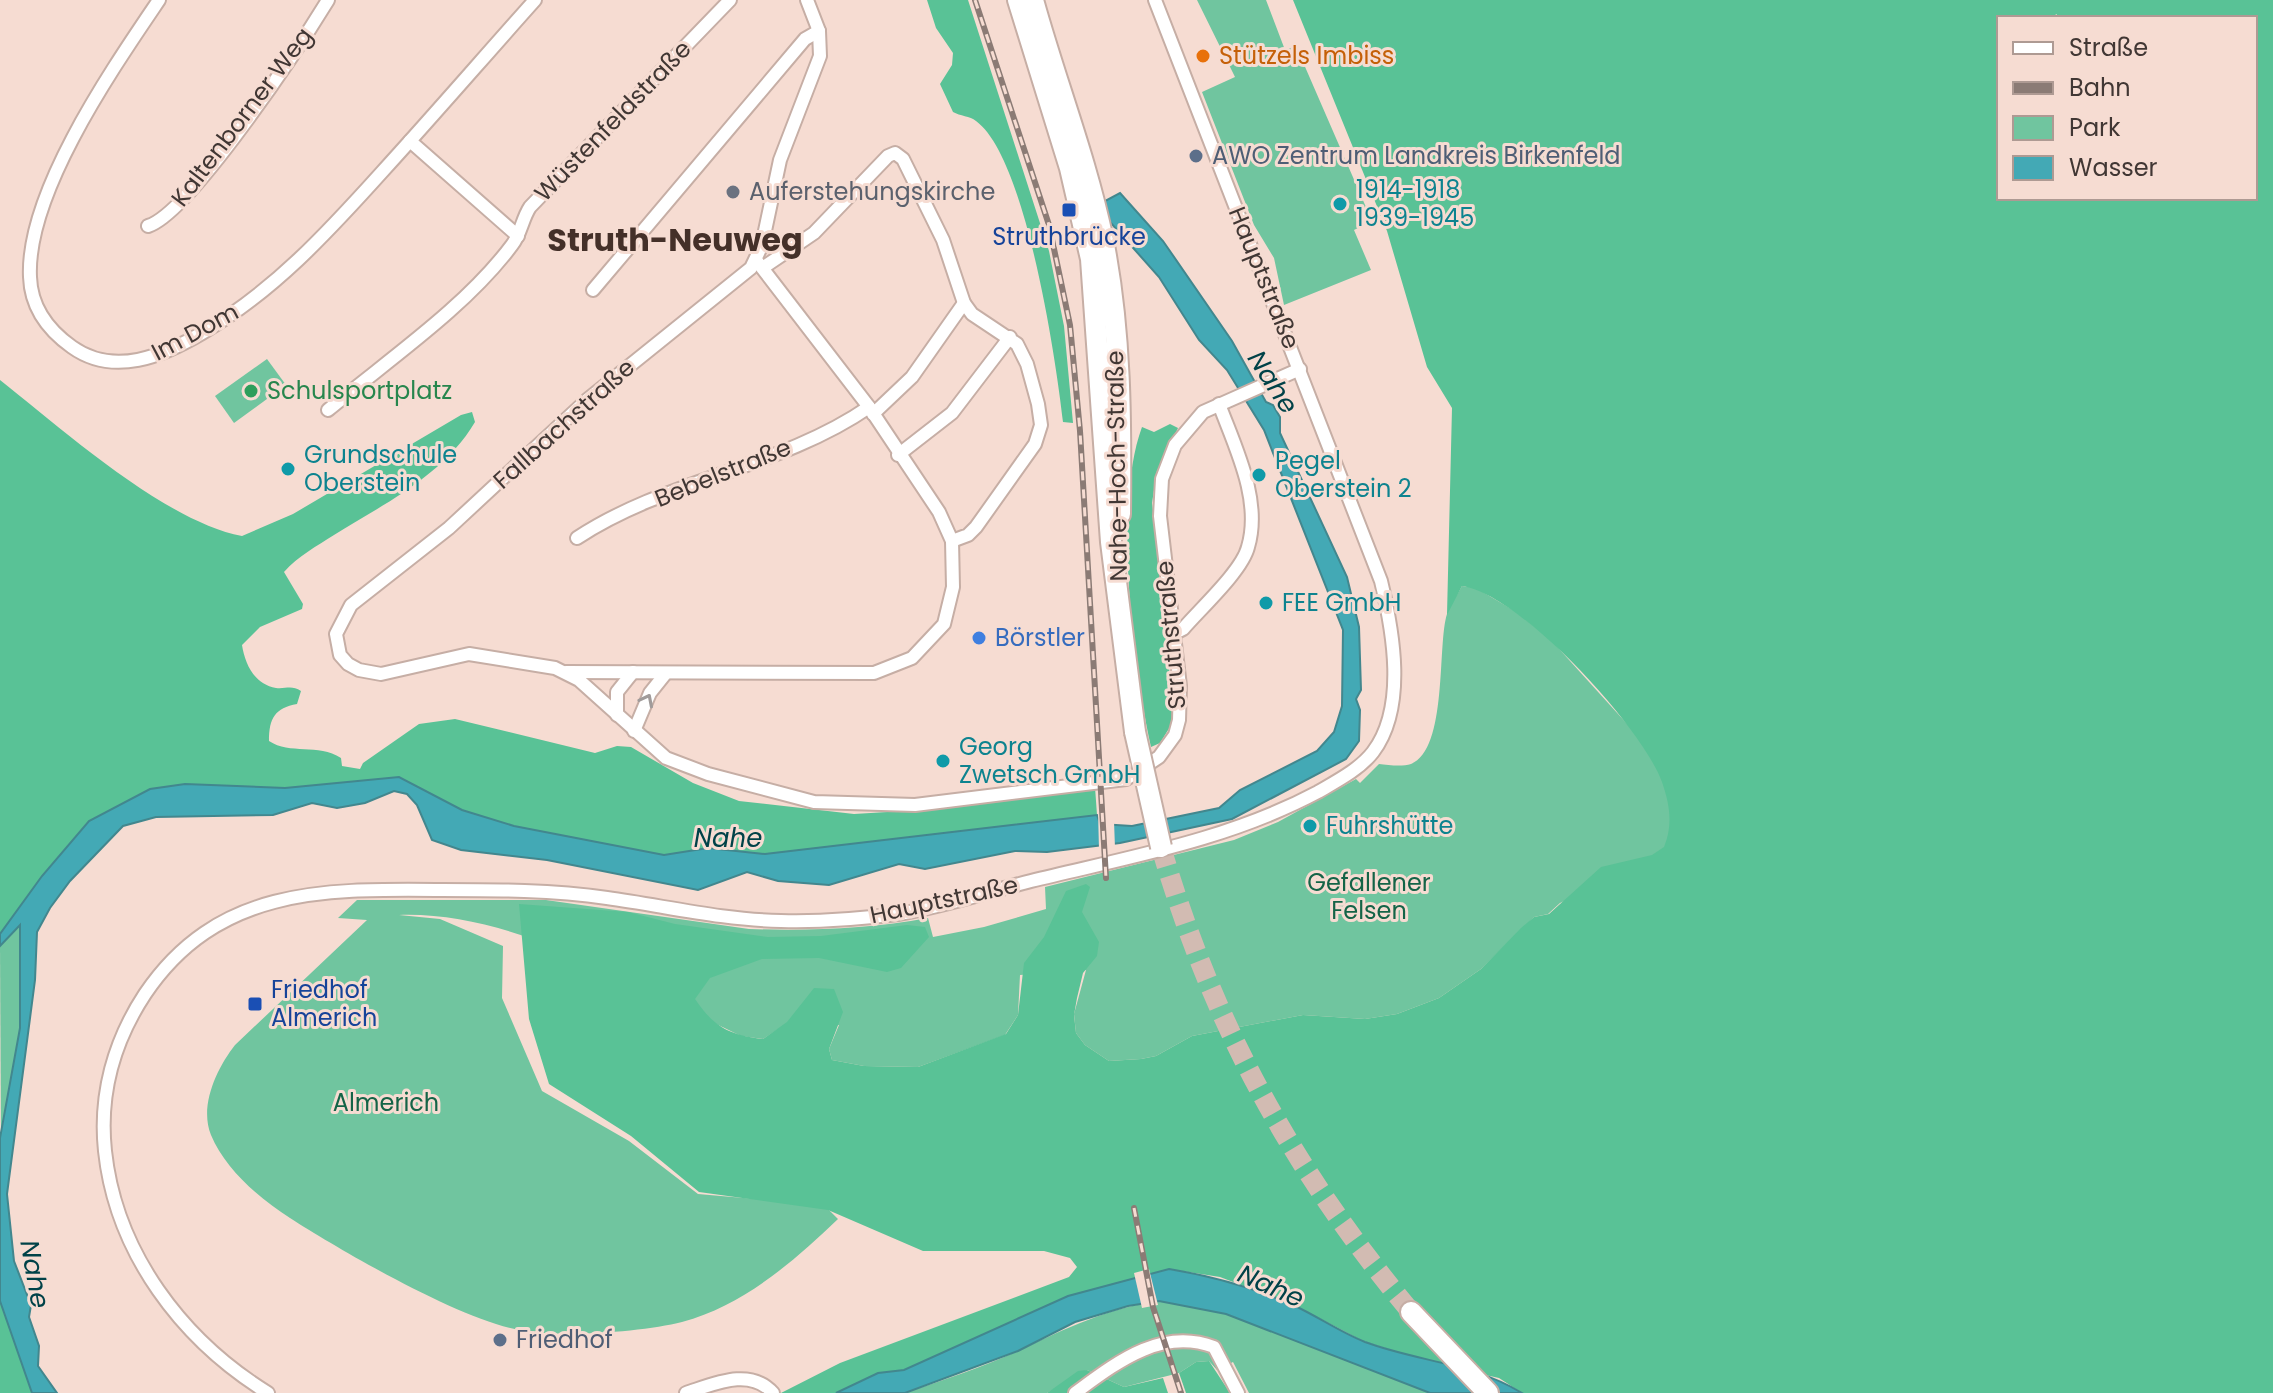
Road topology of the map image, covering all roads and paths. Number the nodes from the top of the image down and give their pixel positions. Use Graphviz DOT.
graph roads {
  1 [pos="159,0"];
  2 [pos="328,0"];
  3 [pos="535,0"];
  4 [pos="730,0"];
  5 [pos="807,0"];
  6 [pos="1018,0"];
  7 [pos="1033,0"];
  8 [pos="1155,0"];
  9 [pos="819,31"];
  10 [pos="410,141"];
  11 [pos="148,226"];
  12 [pos="518,236"];
  13 [pos="760,264"];
  14 [pos="593,290"];
  15 [pos="964,303"];
  16 [pos="1010,337"];
  17 [pos="1300,369"];
  18 [pos="1223,402"];
  19 [pos="328,410"];
  20 [pos="871,410"];
  21 [pos="898,455"];
  22 [pos="577,538"];
  23 [pos="952,541"];
  24 [pos="1119,610"];
  25 [pos="1173,634"];
  26 [pos="566,672"];
  27 [pos="633,672"];
  28 [pos="666,673"];
  29 [pos="617,715"];
  30 [pos="634,731"];
  31 [pos="1161,847"];
  32 [pos="1411,1312"];
  33 [pos="771,1391"];
  34 [pos="268,1393"];
  35 [pos="686,1393"];
  36 [pos="1075,1393"];
  37 [pos="1238,1393"];
  38 [pos="1488,1393"];
  1 -- 10 [label="street, Im Dom"];
  2 -- 11 [label="street, Kaltenborner Weg"];
  3 -- 10 [label="street, Im Dom"];
  4 -- 12 [label="street, Wüstenfeldstraße"];
  5 -- 9 [label="street"];
  6 -- 24 [label="main road, Nahe-Hoch-Straße"];
  7 -- 24 [label="main road, Nahe-Hoch-Straße"];
  8 -- 17 [label="street, Hauptstraße"];
  9 -- 13 [label="street"];
  9 -- 14 [label="street"];
  10 -- 12 [label="street"];
  12 -- 19 [label="street, Wüstenfeldstraße"];
  13 -- 15 [label="street"];
  13 -- 20 [label="street"];
  13 -- 26 [label="street, Fallbachstraße"];
  15 -- 16 [label="street"];
  15 -- 20 [label="street, Bebelstraße"];
  16 -- 21 [label="street"];
  16 -- 23 [label="street"];
  17 -- 18 [label="street, Struthstraße"];
  17 -- 34 [label="street, Hauptstraße"];
  18 -- 25 [label="street, Struthstraße"];
  18 -- 25 [label="street"];
  20 -- 21 [label="street"];
  20 -- 22 [label="street, Bebelstraße"];
  21 -- 23 [label="street"];
  23 -- 28 [label="street"];
  24 -- 31 [label="main road, bridge"];
  25 -- 30 [label="street, Struthstraße"];
  26 -- 27 [label="street"];
  26 -- 29 [label="street, Fallbachstraße"];
  27 -- 28 [label="street"];
  27 -- 29 [label="street"];
  30 -- 28 [label="street, one-way"];
  29 -- 30 [label="street, Struthstraße"];
  32 -- 38 [label="main road"];
  33 -- 35 [label="street"];
  36 -- 37 [label="street"];
}
